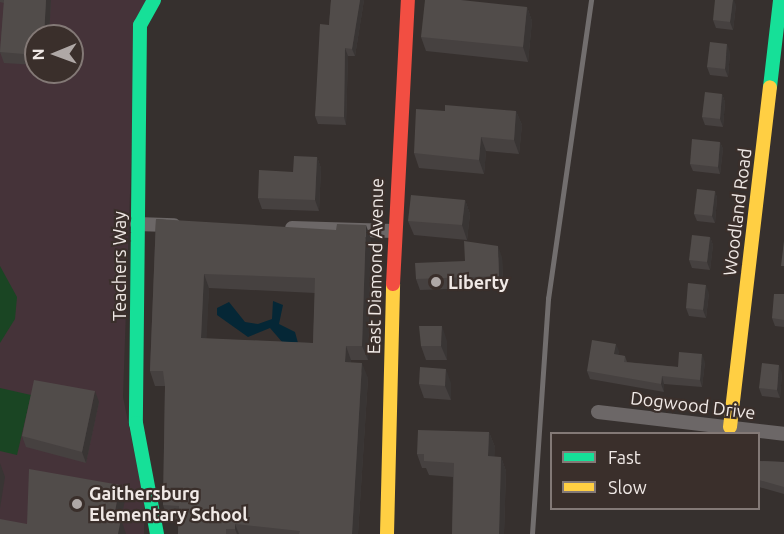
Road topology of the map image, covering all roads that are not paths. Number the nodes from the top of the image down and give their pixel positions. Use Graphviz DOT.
graph roads {
  1 [pos="154,0"];
  2 [pos="408,0"];
  3 [pos="780,0"];
  4 [pos="137,224"];
  5 [pos="195,225"];
  6 [pos="277,228"];
  7 [pos="394,231"];
  8 [pos="598,412"];
  9 [pos="730,428"];
  10 [pos="784,434"];
  11 [pos="157,534"];
  12 [pos="387,534"];
  1 -- 4 [label="street, Teachers Way"];
  2 -- 7 [label="street, East Diamond Avenue"];
  3 -- 9 [label="street, Woodland Road"];
  4 -- 5 [label="street"];
  4 -- 11 [label="street, Teachers Way"];
  6 -- 7 [label="street"];
  7 -- 12 [label="street, East Diamond Avenue"];
  8 -- 9 [label="street, Dogwood Drive"];
  9 -- 10 [label="street, Dogwood Drive"];
}
